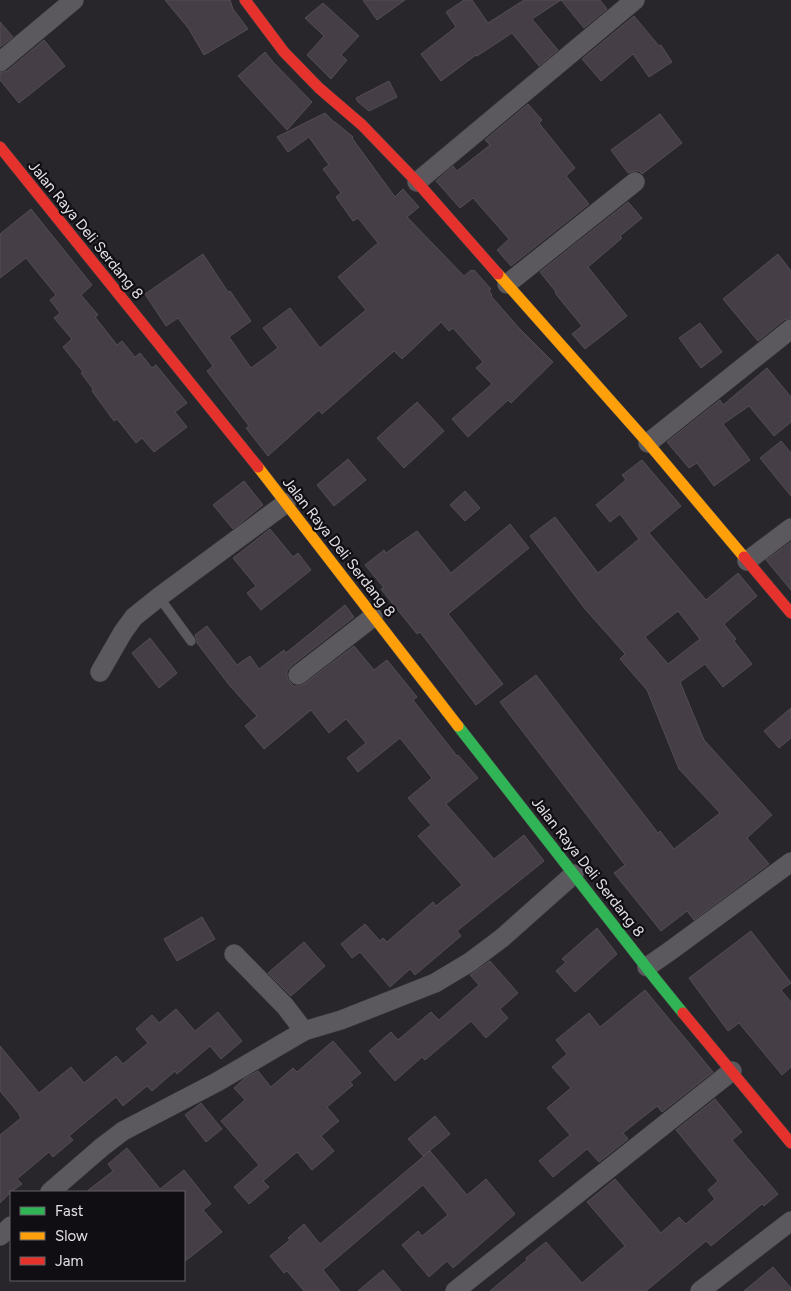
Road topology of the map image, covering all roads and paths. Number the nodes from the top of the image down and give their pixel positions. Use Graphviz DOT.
graph roads {
  1 [pos="74,0"];
  2 [pos="635,0"];
  3 [pos="250,2"];
  4 [pos="0,62"];
  5 [pos="0,147"];
  6 [pos="417,182"];
  7 [pos="635,182"];
  8 [pos="507,284"];
  9 [pos="791,329"];
  10 [pos="648,443"];
  11 [pos="286,503"];
  12 [pos="791,528"];
  13 [pos="747,561"];
  14 [pos="160,597"];
  15 [pos="791,613"];
  16 [pos="373,617"];
  17 [pos="191,641"];
  18 [pos="100,672"];
  19 [pos="298,675"];
  20 [pos="791,862"];
  21 [pos="574,874"];
  22 [pos="234,954"];
  23 [pos="651,972"];
  24 [pos="304,1031"];
  25 [pos="732,1071"];
  26 [pos="791,1143"];
  27 [pos="51,1191"];
  28 [pos="791,1221"];
  29 [pos="10,1227"];
  30 [pos="0,1236"];
  31 [pos="455,1291"];
  32 [pos="700,1291"];
  1 -- 4 [label="street"];
  2 -- 6 [label="street"];
  3 -- 6 [label="street"];
  5 -- 11 [label="street, Jalan Raya Deli Serdang 8"];
  6 -- 8 [label="street"];
  7 -- 8 [label="street"];
  8 -- 10 [label="street"];
  9 -- 10 [label="street"];
  10 -- 13 [label="street"];
  11 -- 14 [label="street"];
  11 -- 16 [label="street, Jalan Raya Deli Serdang 8"];
  12 -- 13 [label="street"];
  13 -- 15 [label="street"];
  14 -- 17 [label="lane"];
  14 -- 18 [label="street"];
  16 -- 19 [label="street"];
  16 -- 21 [label="street, Jalan Raya Deli Serdang 8"];
  20 -- 23 [label="street"];
  21 -- 23 [label="street, Jalan Raya Deli Serdang 8"];
  21 -- 24 [label="street"];
  22 -- 24 [label="street"];
  23 -- 25 [label="street, Jalan Raya Deli Serdang 8"];
  24 -- 27 [label="street"];
  25 -- 26 [label="street, Jalan Raya Deli Serdang 8"];
  25 -- 31 [label="street"];
  28 -- 32 [label="street"];
  29 -- 30 [label="street"];
}
